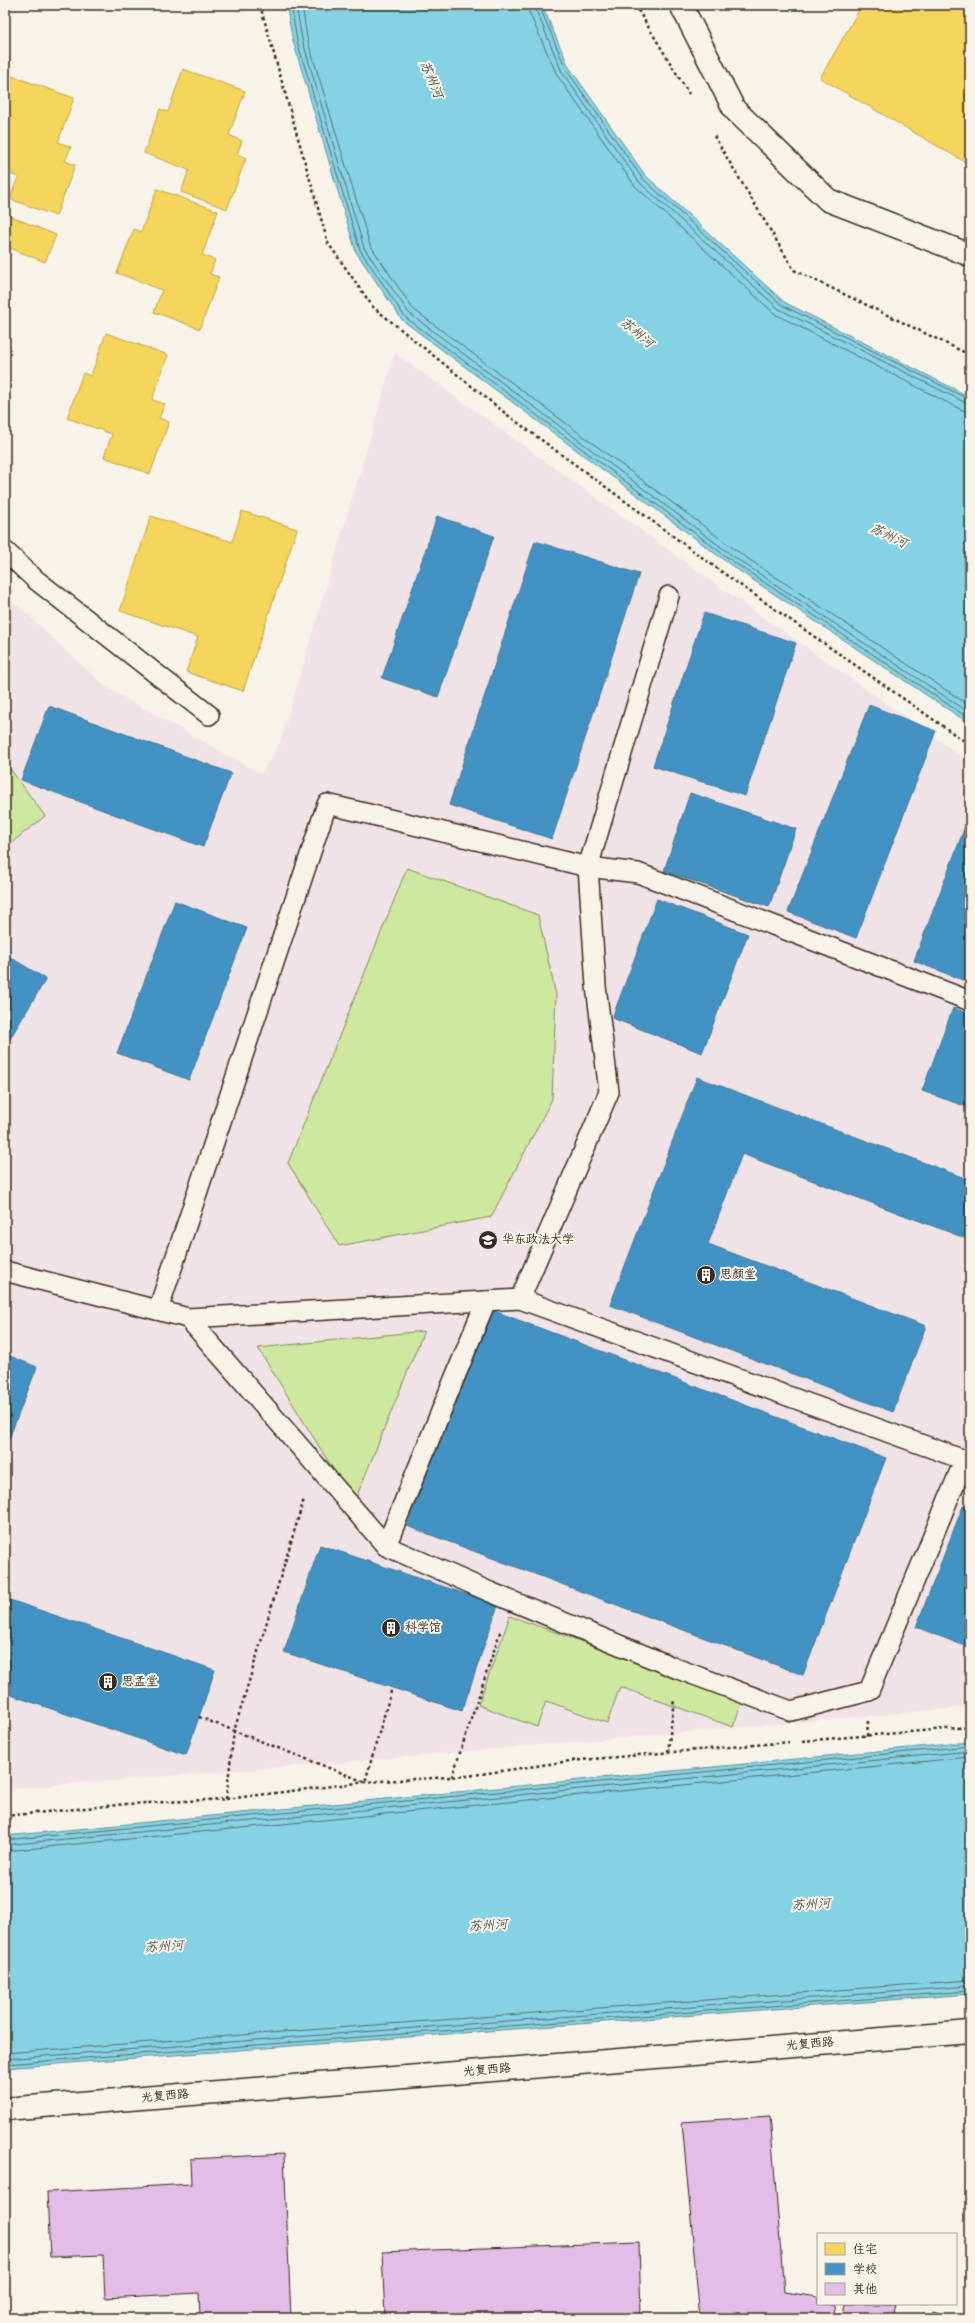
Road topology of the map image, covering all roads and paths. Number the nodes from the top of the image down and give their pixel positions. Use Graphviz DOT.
graph roads {
  1 [pos="260,5"];
  2 [pos="635,5"];
  3 [pos="681,5"];
  4 [pos="692,100"];
  5 [pos="713,134"];
  6 [pos="970,256"];
  7 [pos="970,355"];
  8 [pos="5,551"];
  9 [pos="669,596"];
  10 [pos="209,715"];
  11 [pos="970,745"];
  12 [pos="588,867"];
  13 [pos="970,1001"];
  14 [pos="5,1271"];
  15 [pos="520,1299"];
  16 [pos="486,1300"];
  17 [pos="158,1310"];
  18 [pos="188,1318"];
  19 [pos="967,1462"];
  20 [pos="315,1464"];
  21 [pos="386,1546"];
  22 [pos="510,1600"];
  23 [pos="678,1669"];
  24 [pos="392,1688"];
  25 [pos="200,1717"];
  26 [pos="970,1727"];
  27 [pos="234,1731"];
  28 [pos="668,1752"];
  29 [pos="452,1777"];
  30 [pos="365,1782"];
  31 [pos="226,1799"];
  32 [pos="5,1816"];
  33 [pos="970,2032"];
  34 [pos="5,2109"];
  1 -- 11 [label="path"];
  2 -- 4 [label="path"];
  3 -- 6 [label="street"];
  5 -- 7 [label="path"];
  8 -- 10 [label="lane"];
  9 -- 12 [label="lane"];
  12 -- 13 [label="lane"];
  12 -- 15 [label="lane"];
  12 -- 17 [label="lane"];
  14 -- 17 [label="lane"];
  15 -- 16 [label="lane"];
  15 -- 19 [label="lane"];
  16 -- 18 [label="lane"];
  16 -- 21 [label="lane"];
  17 -- 18 [label="lane"];
  18 -- 20 [label="lane"];
  19 -- 23 [label="lane"];
  20 -- 21 [label="lane"];
  20 -- 27 [label="path"];
  21 -- 22 [label="lane"];
  22 -- 23 [label="lane"];
  22 -- 29 [label="path"];
  23 -- 28 [label="path"];
  24 -- 30 [label="path"];
  25 -- 27 [label="path"];
  26 -- 28 [label="path"];
  27 -- 30 [label="path"];
  27 -- 31 [label="path"];
  28 -- 29 [label="path"];
  29 -- 30 [label="path"];
  30 -- 31 [label="path"];
  31 -- 32 [label="path"];
  33 -- 34 [label="street, 光复西路"];
}
